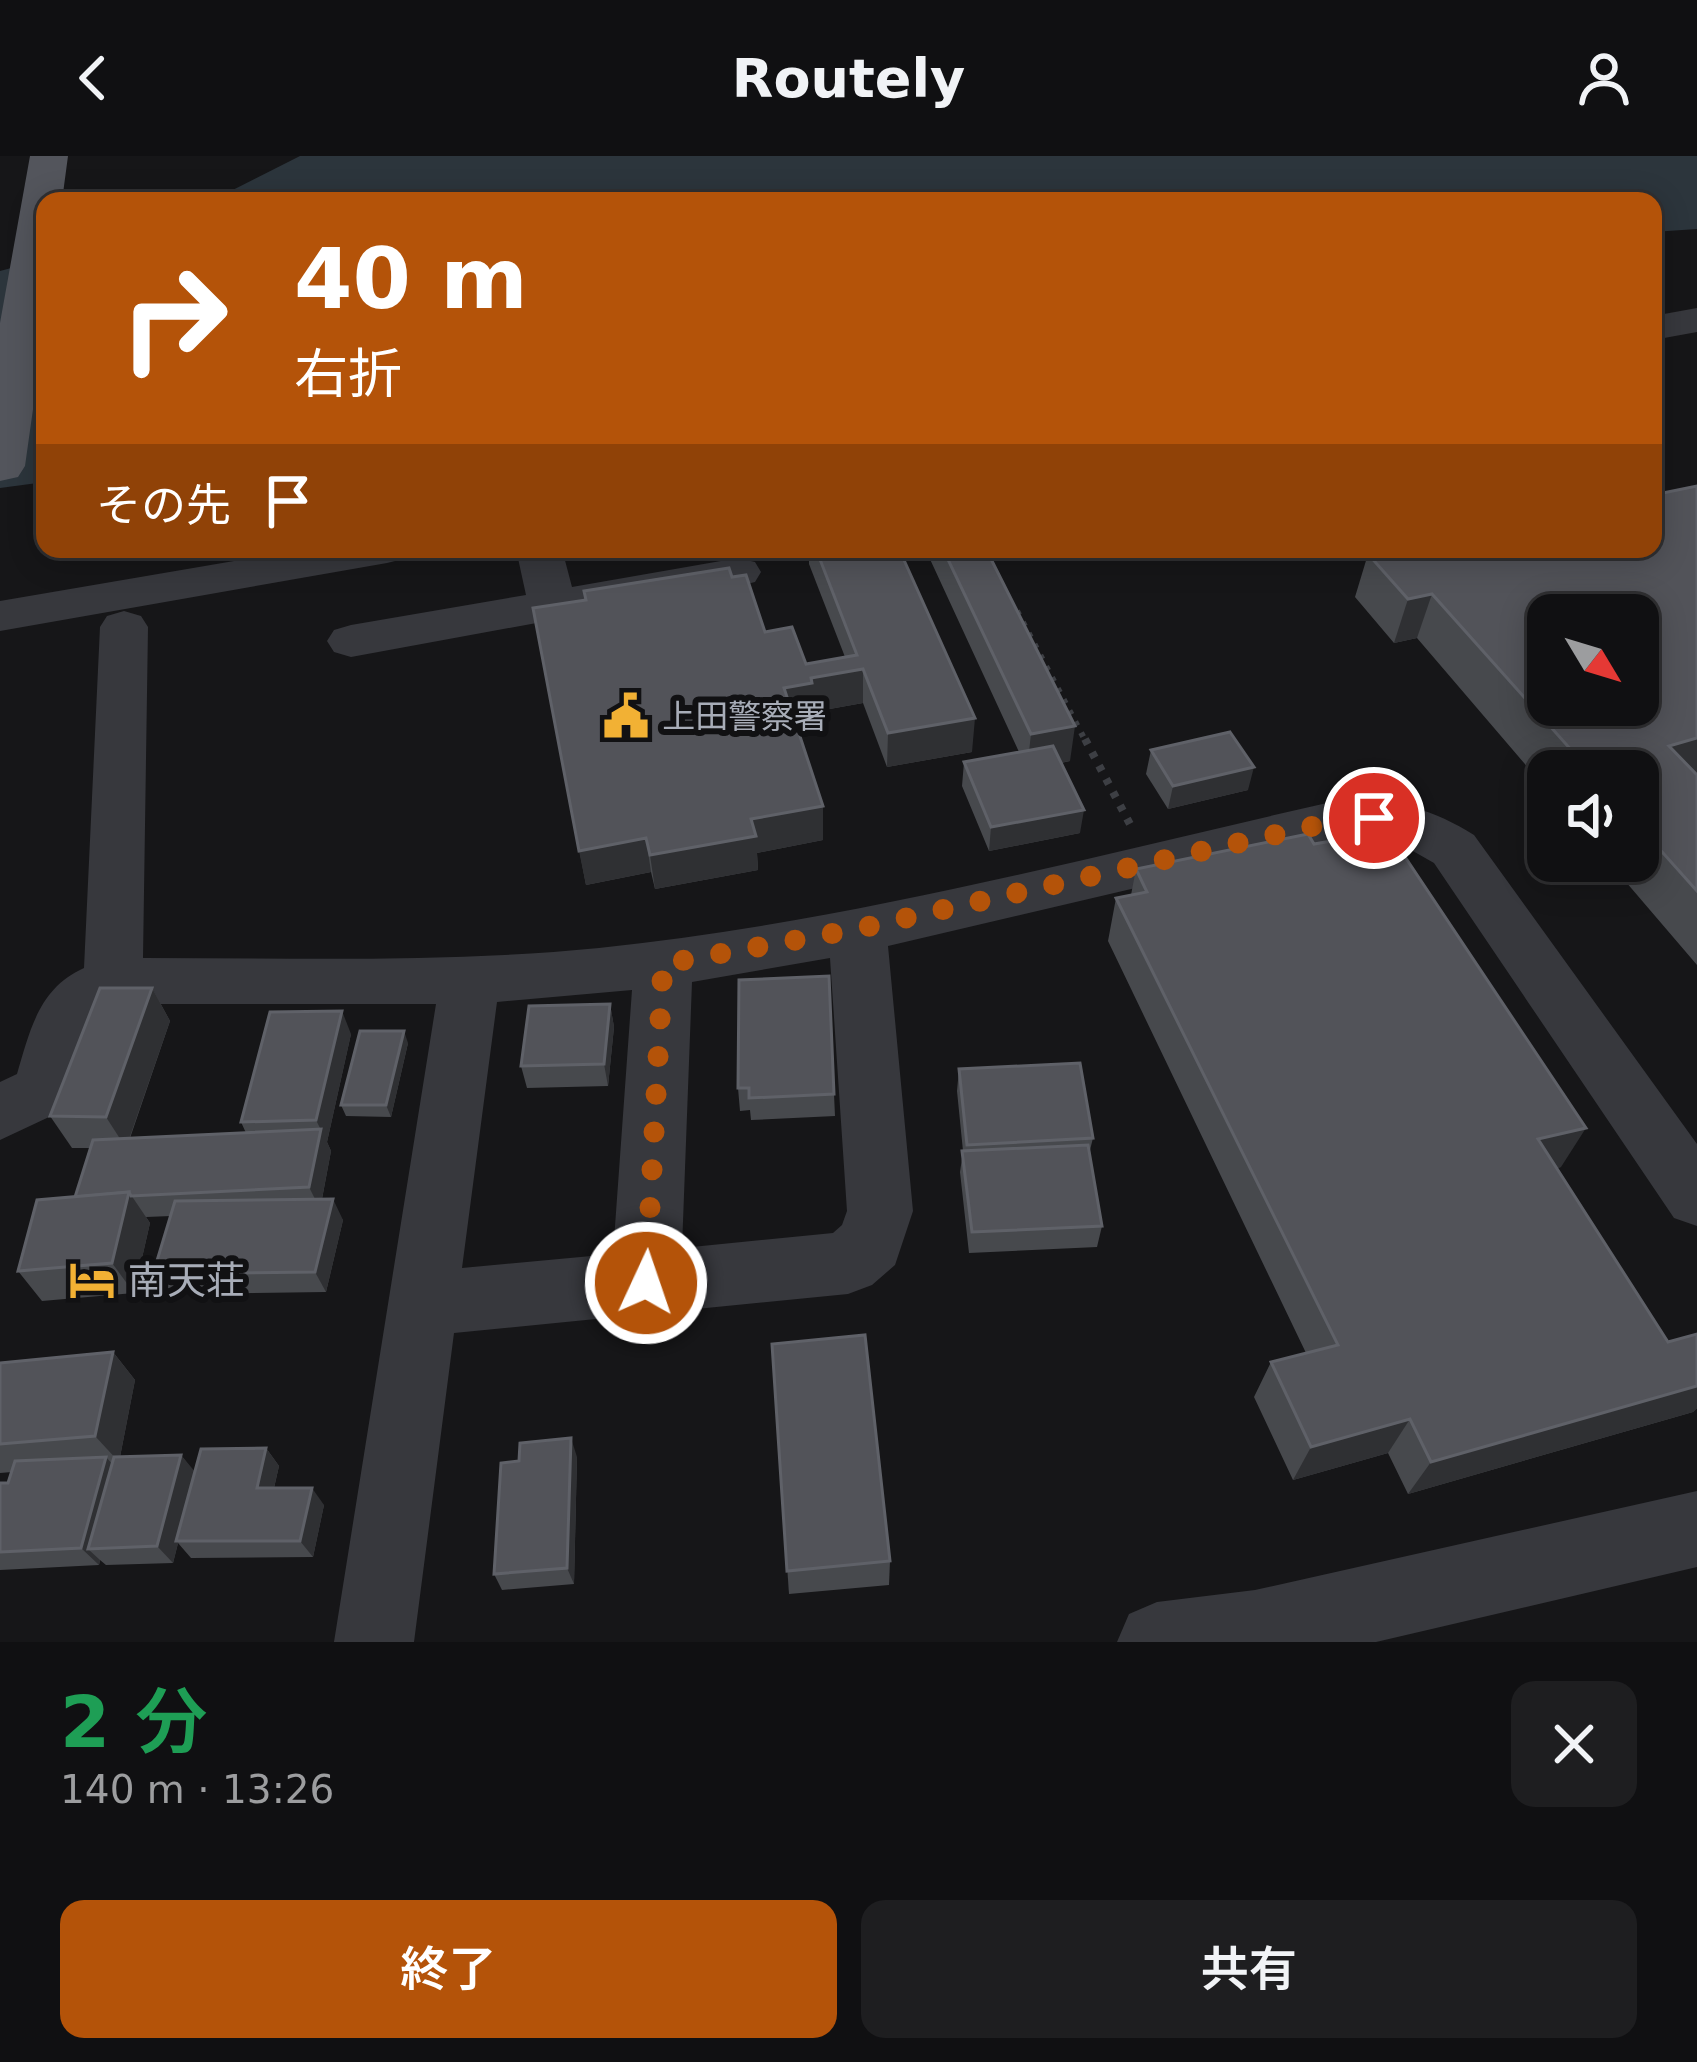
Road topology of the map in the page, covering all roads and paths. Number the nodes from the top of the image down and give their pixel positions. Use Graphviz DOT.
graph roads {
  1 [pos="49,156"];
  2 [pos="43,192"];
  3 [pos="36,238"];
  4 [pos="1697,320"];
  5 [pos="1662,326"];
  6 [pos="0,466"];
  7 [pos="335,558"];
  8 [pos="541,558"];
  9 [pos="738,572"];
  10 [pos="553,606"];
  11 [pos="1017,611"];
  12 [pos="0,616"];
  13 [pos="124,627"];
  14 [pos="351,641"];
  15 [pos="1137,838"];
  16 [pos="857,929"];
  17 [pos="663,964"];
  18 [pos="470,979"];
  19 [pos="113,981"];
  20 [pos="0,1112"];
  21 [pos="1697,1197"];
  22 [pos="646,1283"];
  23 [pos="426,1304"];
  24 [pos="1697,1529"];
  25 [pos="374,1642"];
  26 [pos="1157,1642"];
  1 -- 2 [label="main road"];
  3 -- 6 [label="main road"];
  4 -- 5 [label="street"];
  7 -- 12 [label="street"];
  8 -- 10 [label="street"];
  9 -- 10 [label="street"];
  10 -- 14 [label="street"];
  11 -- 15 [label="path"];
  13 -- 19 [label="street"];
  16 -- 17 [label="street"];
  16 -- 21 [label="street"];
  16 -- 22 [label="street"];
  17 -- 18 [label="street"];
  17 -- 22 [label="street"];
  18 -- 19 [label="street"];
  18 -- 23 [label="street"];
  19 -- 20 [label="street"];
  22 -- 23 [label="street"];
  23 -- 25 [label="street"];
  24 -- 26 [label="street"];
}
